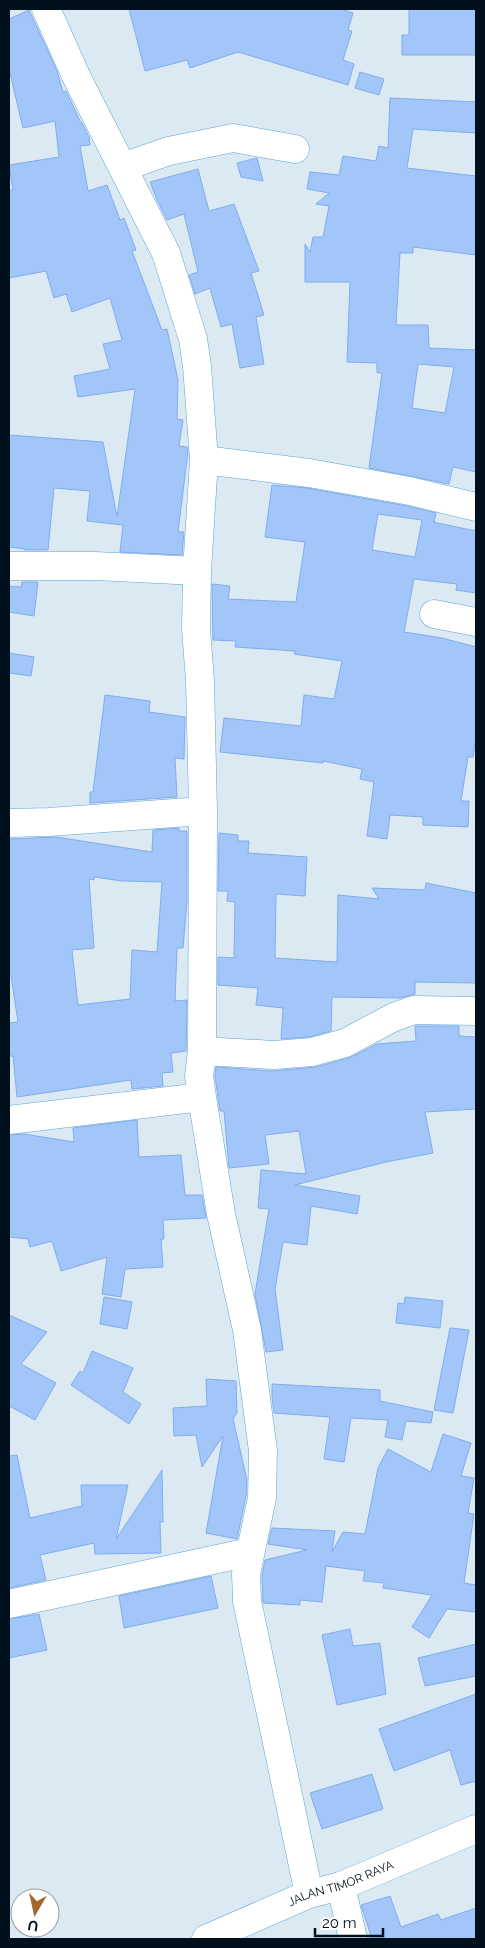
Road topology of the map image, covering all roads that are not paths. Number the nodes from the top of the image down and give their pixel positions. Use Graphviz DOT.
graph roads {
  1 [pos="46,9"];
  2 [pos="295,149"];
  3 [pos="124,167"];
  4 [pos="204,460"];
  5 [pos="476,507"];
  6 [pos="9,566"];
  7 [pos="197,571"];
  8 [pos="434,614"];
  9 [pos="476,622"];
  10 [pos="203,811"];
  11 [pos="9,823"];
  12 [pos="476,1011"];
  13 [pos="202,1051"];
  14 [pos="202,1097"];
  15 [pos="9,1120"];
  16 [pos="250,1552"];
  17 [pos="9,1604"];
  18 [pos="476,1829"];
  19 [pos="341,1886"];
  20 [pos="309,1894"];
  21 [pos="206,1939"];
  22 [pos="353,1939"];
  1 -- 3 [label="main road"];
  2 -- 3 [label="main road"];
  3 -- 4 [label="main road"];
  4 -- 5 [label="main road"];
  4 -- 7 [label="main road"];
  6 -- 7 [label="main road"];
  7 -- 10 [label="main road"];
  8 -- 9 [label="main road"];
  10 -- 11 [label="main road"];
  10 -- 13 [label="main road"];
  12 -- 13 [label="main road"];
  13 -- 14 [label="main road"];
  14 -- 15 [label="main road"];
  14 -- 16 [label="main road"];
  16 -- 17 [label="main road"];
  16 -- 20 [label="main road"];
  18 -- 19 [label="main road, JALAN TIMOR RAYA"];
  19 -- 20 [label="main road, JALAN TIMOR RAYA"];
  19 -- 22 [label="main road"];
  20 -- 21 [label="main road, JALAN TIMOR RAYA"];
}
